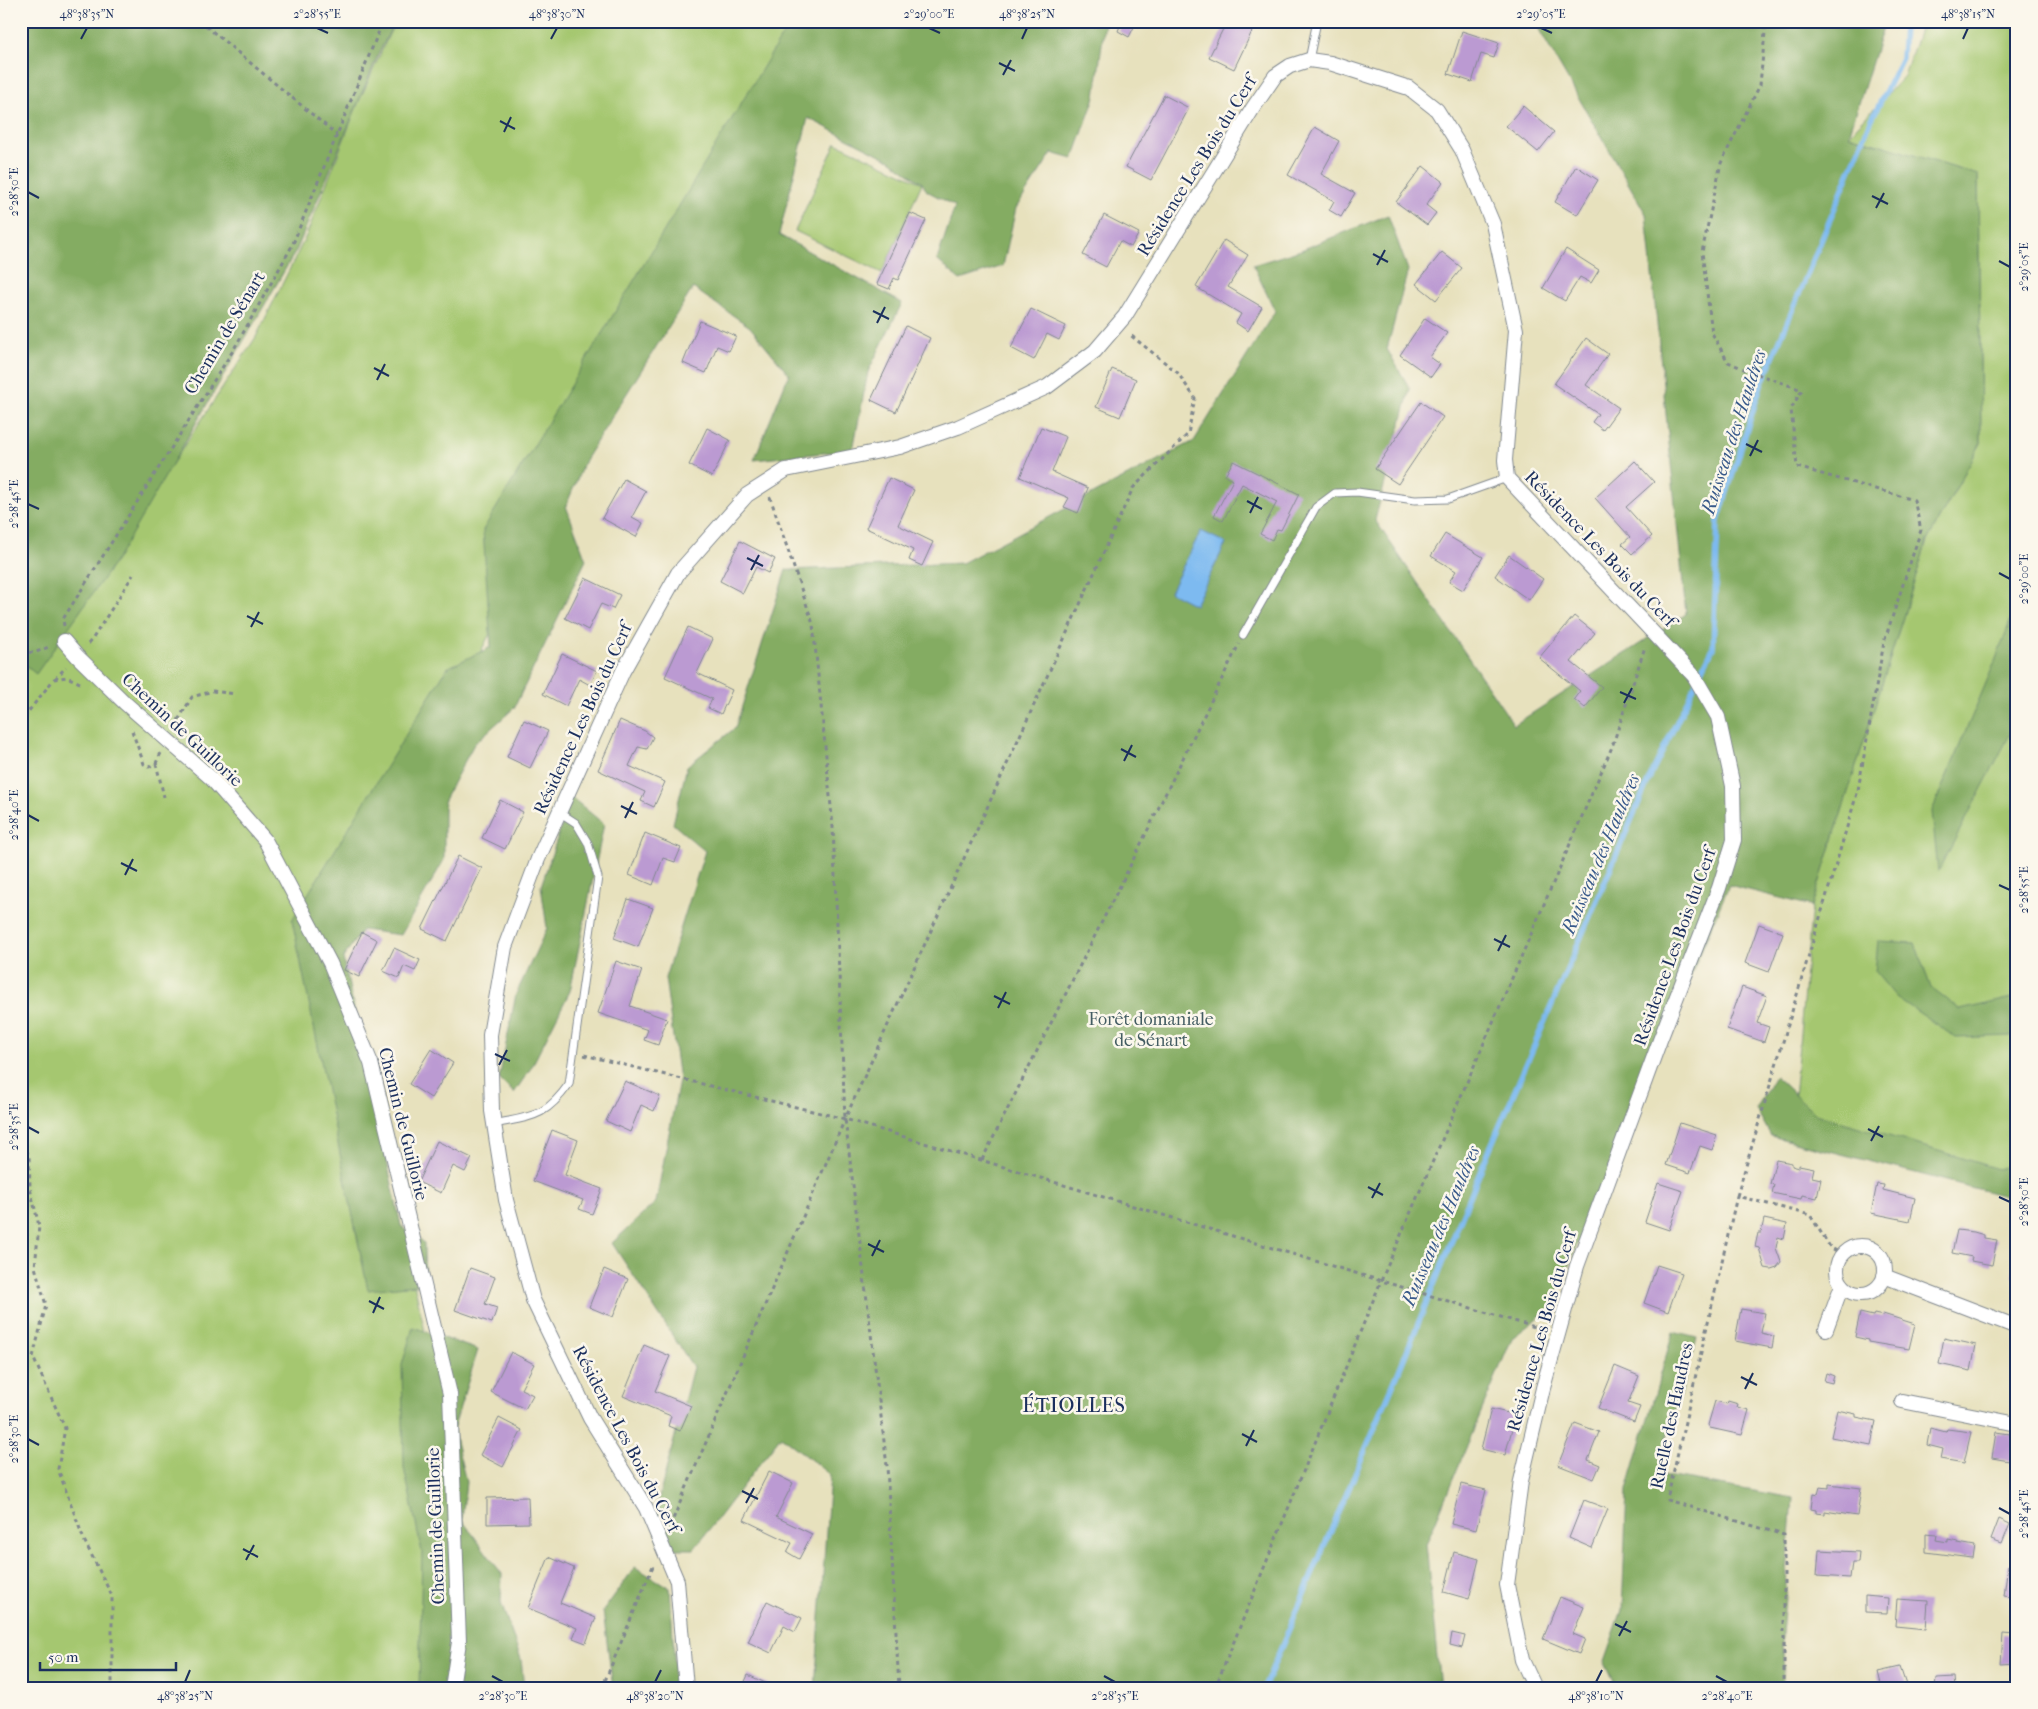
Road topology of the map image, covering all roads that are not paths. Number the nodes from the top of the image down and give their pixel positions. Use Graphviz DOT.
graph roads {
  1 [pos="1317,21"];
  2 [pos="1310,60"];
  3 [pos="1507,478"];
  4 [pos="1243,635"];
  5 [pos="64,641"];
  6 [pos="559,812"];
  7 [pos="494,1124"];
  8 [pos="1884,1276"];
  9 [pos="1842,1285"];
  10 [pos="2017,1327"];
  11 [pos="1826,1329"];
  12 [pos="1902,1401"];
  13 [pos="2017,1424"];
  14 [pos="452,1688"];
  15 [pos="686,1688"];
  16 [pos="1534,1688"];
  1 -- 2 [label="lane"];
  2 -- 3 [label="street, Résidence Les Bois du Cerf"];
  2 -- 6 [label="street, Résidence Les Bois du Cerf"];
  3 -- 4 [label="lane"];
  3 -- 16 [label="street, Résidence Les Bois du Cerf"];
  5 -- 14 [label="street, Chemin de Guillorie"];
  6 -- 7 [label="street, Résidence Les Bois du Cerf"];
  6 -- 7 [label="lane"];
  7 -- 15 [label="street, Résidence Les Bois du Cerf"];
  8 -- 9 [label="street"];
  8 -- 9 [label="street"];
  8 -- 10 [label="street"];
  9 -- 11 [label="street"];
  12 -- 13 [label="street"];
}
